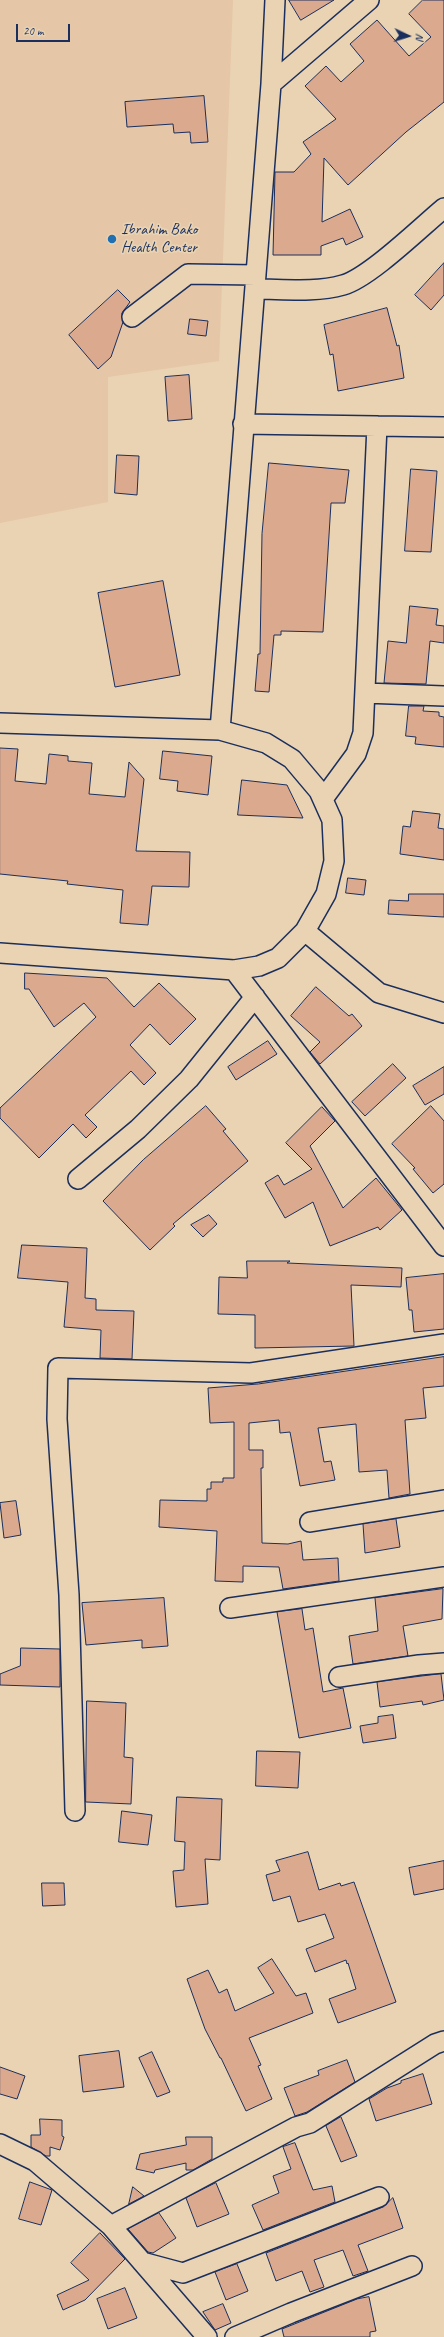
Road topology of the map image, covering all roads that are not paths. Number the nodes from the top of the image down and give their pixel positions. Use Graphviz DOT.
graph roads {
  1 [pos="275,0"];
  2 [pos="370,0"];
  3 [pos="271,84"];
  4 [pos="444,208"];
  5 [pos="256,282"];
  6 [pos="132,317"];
  7 [pos="244,424"];
  8 [pos="377,426"];
  9 [pos="444,427"];
  10 [pos="365,693"];
  11 [pos="444,696"];
  12 [pos="0,723"];
  13 [pos="220,730"];
  14 [pos="323,799"];
  15 [pos="305,931"];
  16 [pos="0,952"];
  17 [pos="234,970"];
  18 [pos="255,997"];
  19 [pos="444,1013"];
  20 [pos="78,1179"];
  21 [pos="444,1246"];
  22 [pos="444,1344"];
  23 [pos="444,1500"];
  24 [pos="310,1522"];
  25 [pos="444,1577"];
  26 [pos="230,1608"];
  27 [pos="444,1664"];
  28 [pos="339,1676"];
  29 [pos="74,1811"];
  30 [pos="444,2041"];
  31 [pos="0,2144"];
  32 [pos="379,2197"];
  33 [pos="111,2226"];
  34 [pos="142,2262"];
  35 [pos="412,2266"];
  36 [pos="207,2337"];
  37 [pos="235,2337"];
  1 -- 3 [label="street"];
  2 -- 3 [label="street"];
  3 -- 5 [label="street"];
  4 -- 5 [label="street"];
  5 -- 6 [label="street"];
  5 -- 7 [label="street"];
  7 -- 8 [label="street"];
  7 -- 13 [label="street"];
  8 -- 9 [label="street"];
  8 -- 10 [label="street"];
  10 -- 11 [label="street"];
  10 -- 14 [label="street"];
  12 -- 13 [label="street"];
  13 -- 14 [label="street"];
  14 -- 15 [label="street"];
  15 -- 17 [label="street"];
  15 -- 19 [label="street"];
  16 -- 17 [label="street"];
  17 -- 18 [label="street"];
  18 -- 20 [label="street"];
  18 -- 21 [label="street"];
  22 -- 29 [label="street"];
  23 -- 24 [label="street"];
  25 -- 26 [label="street"];
  27 -- 28 [label="street"];
  30 -- 33 [label="street"];
  31 -- 33 [label="street"];
  32 -- 34 [label="street"];
  33 -- 34 [label="street"];
  34 -- 36 [label="street"];
  35 -- 37 [label="street"];
}
